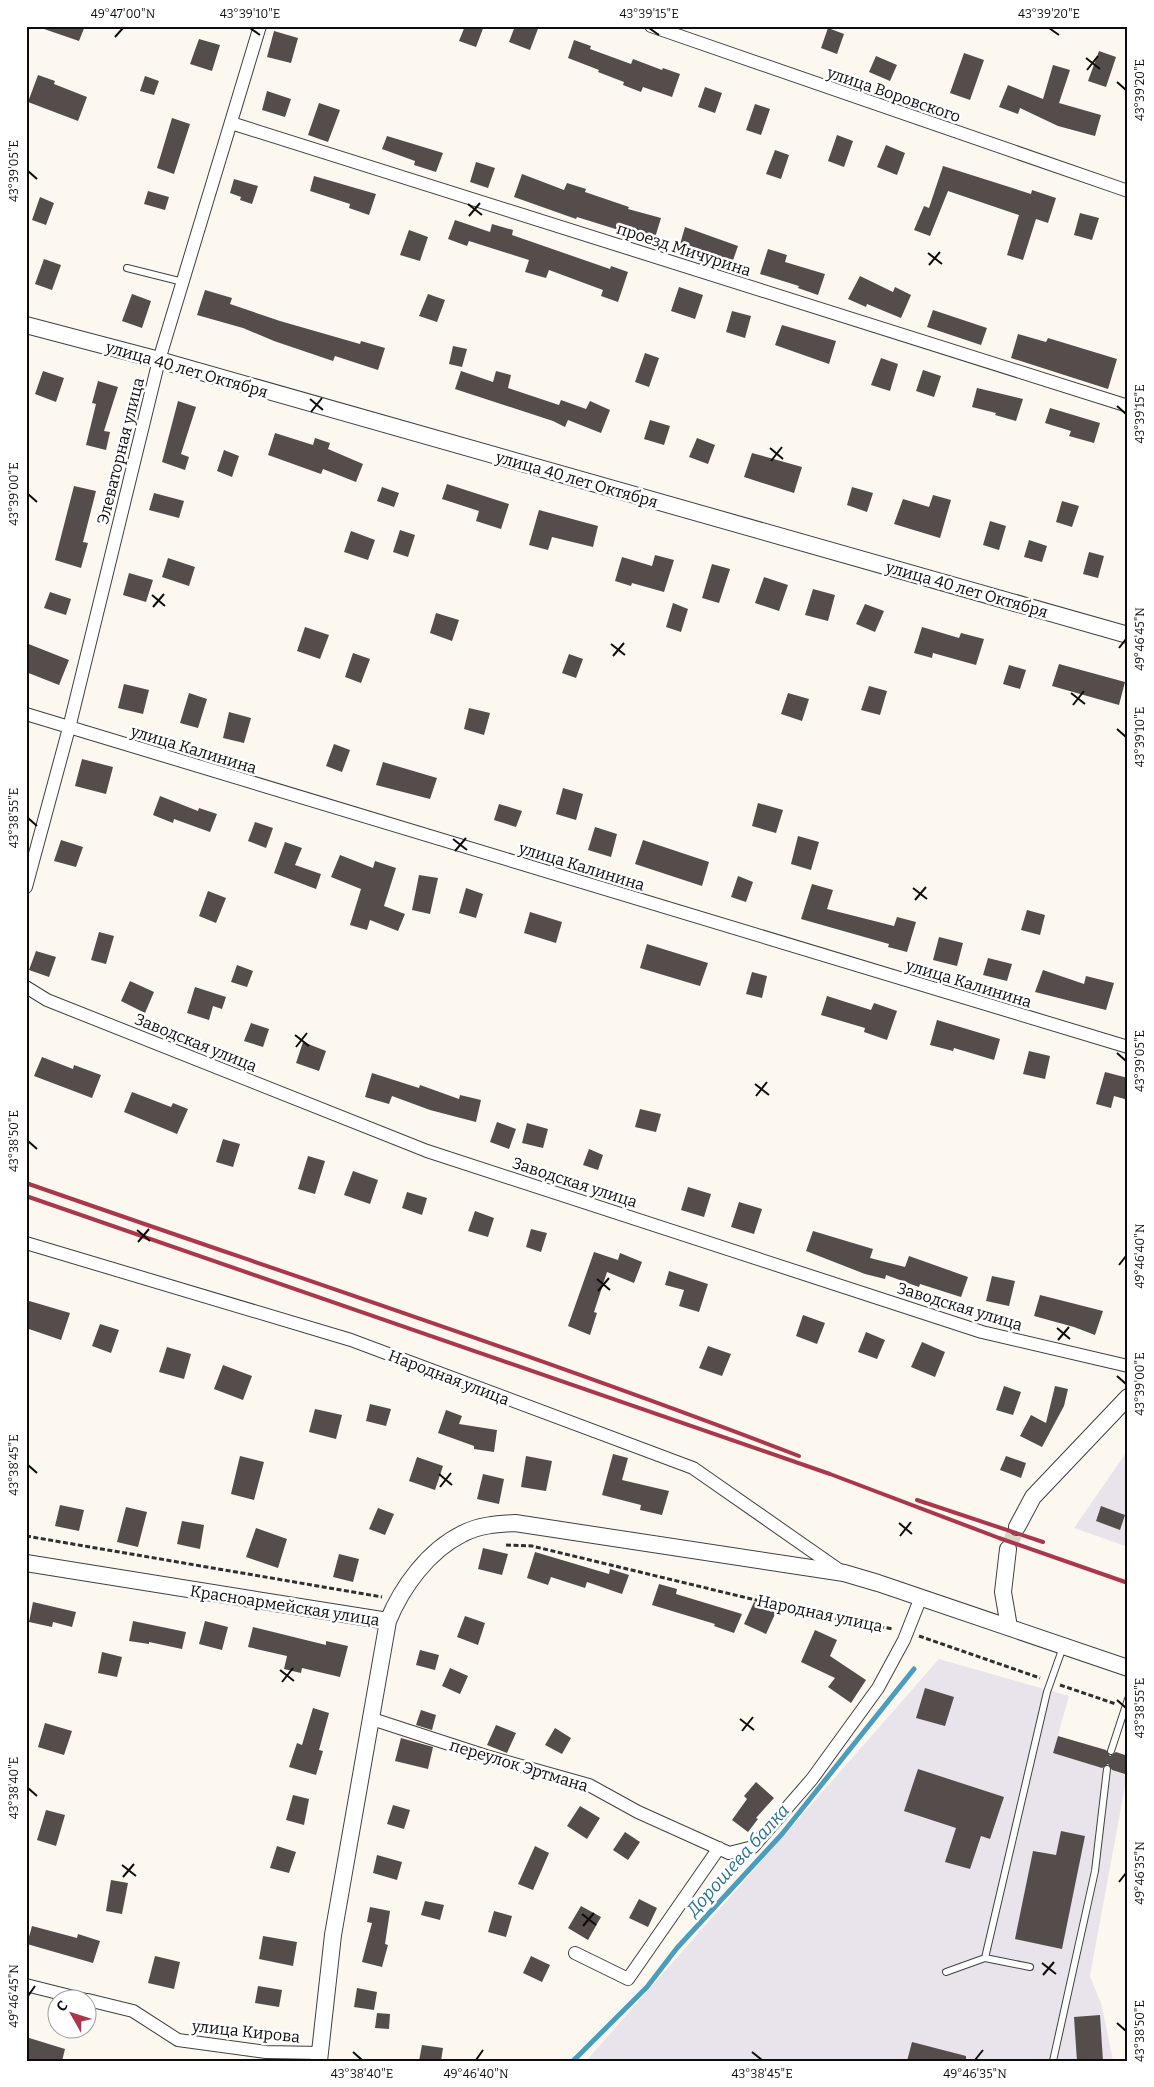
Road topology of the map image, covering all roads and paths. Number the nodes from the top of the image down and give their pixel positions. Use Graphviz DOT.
graph roads {
  1 [pos="260,26"];
  2 [pos="651,26"];
  3 [pos="231,123"];
  4 [pos="1128,191"];
  5 [pos="127,268"];
  6 [pos="183,282"];
  7 [pos="26,325"];
  8 [pos="159,360"];
  9 [pos="1128,406"];
  10 [pos="1128,635"];
  11 [pos="26,714"];
  12 [pos="68,728"];
  13 [pos="26,887"];
  14 [pos="26,987"];
  15 [pos="1128,1048"];
  16 [pos="26,1243"];
  17 [pos="1128,1366"];
  18 [pos="1128,1397"];
  19 [pos="1017,1527"];
  20 [pos="561,1529"];
  21 [pos="26,1536"];
  22 [pos="506,1545"];
  23 [pos="1008,1549"];
  24 [pos="26,1563"];
  25 [pos="844,1573"];
  26 [pos="921,1597"];
  27 [pos="382,1598"];
  28 [pos="388,1621"];
  29 [pos="1009,1627"];
  30 [pos="907,1632"];
  31 [pos="1064,1646"];
  32 [pos="1128,1668"];
  33 [pos="1050,1682"];
  34 [pos="1128,1699"];
  35 [pos="1125,1708"];
  36 [pos="369,1718"];
  37 [pos="1112,1751"];
  38 [pos="1107,1769"];
  39 [pos="719,1848"];
  40 [pos="575,1953"];
  41 [pos="985,1958"];
  42 [pos="1030,1967"];
  43 [pos="946,1972"];
  44 [pos="26,1985"];
  45 [pos="48,1990"];
  46 [pos="98,2003"];
  47 [pos="320,2057"];
  48 [pos="1053,2061"];
  1 -- 3 [label="street, Элеваторная улица"];
  2 -- 4 [label="street, улица Воровского"];
  3 -- 6 [label="street, Элеваторная улица"];
  3 -- 9 [label="street, проезд Мичурина"];
  5 -- 6 [label="lane"];
  6 -- 8 [label="street, Элеваторная улица"];
  7 -- 8 [label="street, улица 40 лет Октября"];
  8 -- 10 [label="street, улица 40 лет Октября"];
  8 -- 12 [label="street, Элеваторная улица"];
  11 -- 12 [label="street, улица Калинина"];
  12 -- 13 [label="street, Элеваторная улица"];
  12 -- 15 [label="street, улица Калинина"];
  14 -- 17 [label="street, Заводская улица"];
  16 -- 25 [label="street, Народная улица"];
  18 -- 19 [label="street"];
  20 -- 25 [label="street, Народная улица"];
  20 -- 28 [label="street, Красноармейская улица"];
  21 -- 27 [label="path"];
  22 -- 30 [label="path, Народная улица"];
  23 -- 29 [label="street"];
  24 -- 28 [label="street, Красноармейская улица"];
  25 -- 26 [label="street, Народная улица"];
  26 -- 29 [label="street, Народная улица"];
  26 -- 30 [label="street, переулок Эртмана"];
  28 -- 36 [label="street"];
  29 -- 31 [label="street, Народная улица"];
  30 -- 33 [label="path, Народная улица"];
  30 -- 39 [label="street, переулок Эртмана"];
  31 -- 32 [label="street, Народная улица"];
  31 -- 33 [label="lane"];
  33 -- 35 [label="path, Народная улица"];
  33 -- 41 [label="lane"];
  34 -- 35 [label="lane"];
  35 -- 37 [label="lane"];
  36 -- 39 [label="street, переулок Эртмана"];
  36 -- 47 [label="street"];
  38 -- 48 [label="lane"];
  39 -- 40 [label="street"];
  41 -- 42 [label="lane"];
  41 -- 43 [label="lane"];
  44 -- 45 [label="street, улица Кирова"];
  46 -- 47 [label="street, улица Кирова"];
}
